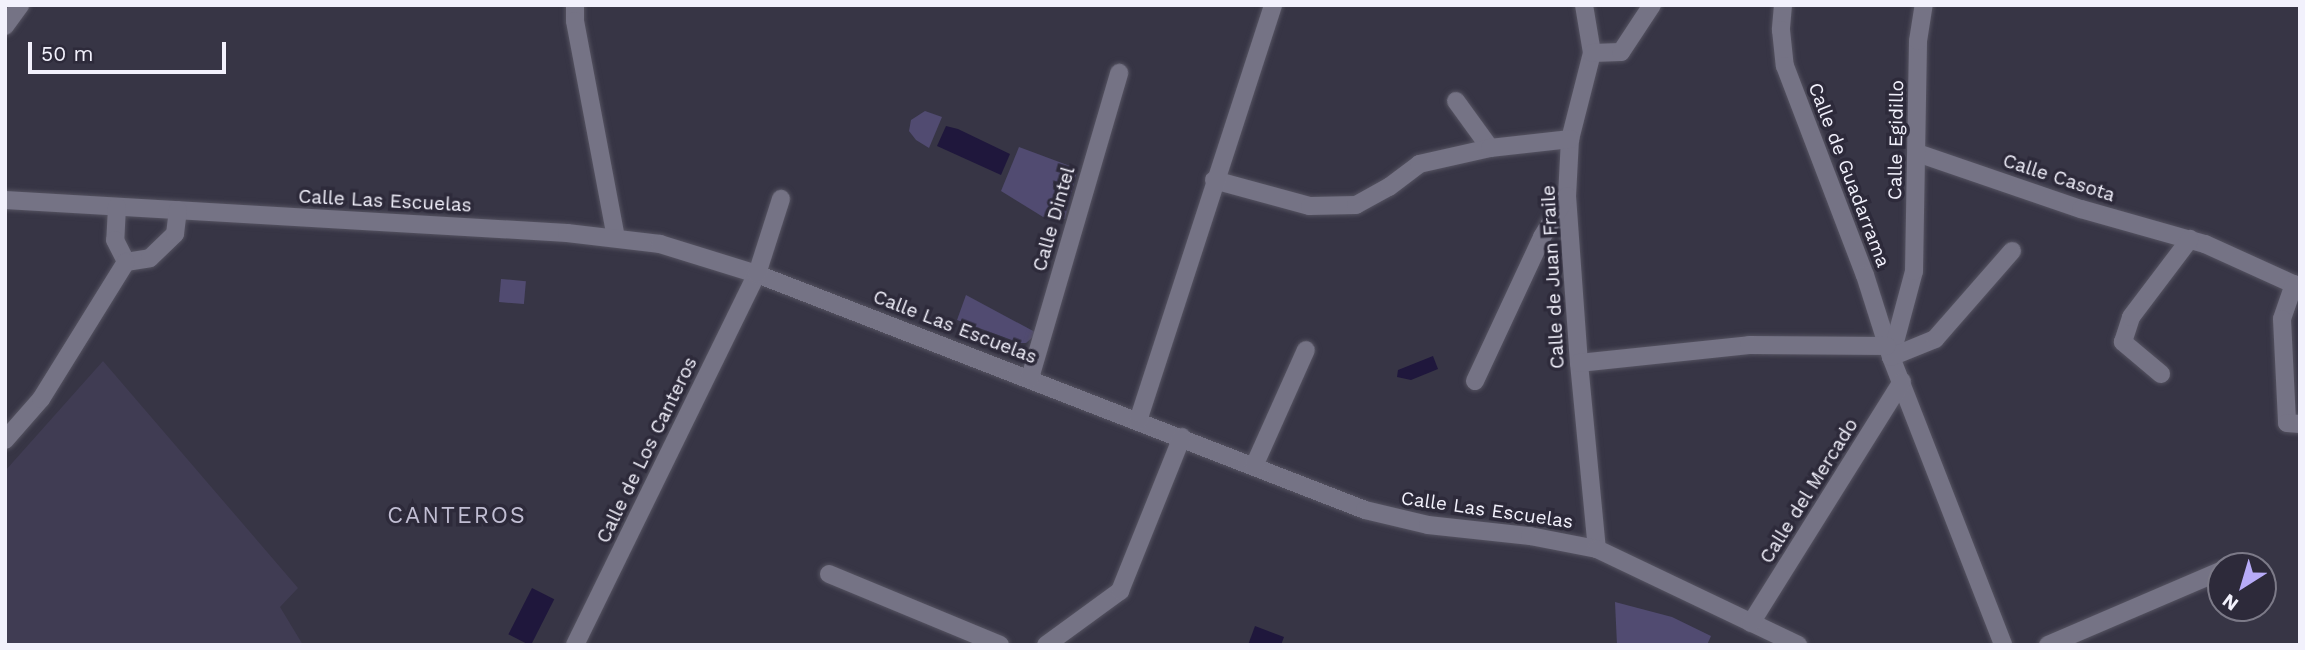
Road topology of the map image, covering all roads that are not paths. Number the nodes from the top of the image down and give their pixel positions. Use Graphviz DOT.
graph roads {
  1 [pos="20,5"];
  2 [pos="575,5"];
  3 [pos="1272,5"];
  4 [pos="1584,5"];
  5 [pos="1652,5"];
  6 [pos="1783,5"];
  7 [pos="1924,5"];
  8 [pos="5,26"];
  9 [pos="1592,53"];
  10 [pos="1119,73"];
  11 [pos="1456,101"];
  12 [pos="1570,139"];
  13 [pos="1490,148"];
  14 [pos="1917,153"];
  15 [pos="1214,180"];
  16 [pos="1567,196"];
  17 [pos="781,199"];
  18 [pos="5,200"];
  19 [pos="117,206"];
  20 [pos="178,210"];
  21 [pos="616,237"];
  22 [pos="2189,239"];
  23 [pos="2012,251"];
  24 [pos="126,261"];
  25 [pos="757,274"];
  26 [pos="2297,286"];
  27 [pos="1306,350"];
  28 [pos="1889,351"];
  29 [pos="1579,363"];
  30 [pos="2161,374"];
  31 [pos="1030,378"];
  32 [pos="1475,381"];
  33 [pos="1902,381"];
  34 [pos="1138,421"];
  35 [pos="2300,424"];
  36 [pos="1182,437"];
  37 [pos="5,440"];
  38 [pos="1254,466"];
  39 [pos="1597,549"];
  40 [pos="829,574"];
  41 [pos="2207,578"];
  42 [pos="1751,623"];
  43 [pos="575,645"];
  44 [pos="1000,645"];
  45 [pos="1045,645"];
  46 [pos="1798,645"];
  47 [pos="2003,645"];
  48 [pos="2048,645"];
  1 -- 8 [label="street"];
  2 -- 21 [label="street"];
  3 -- 15 [label="street"];
  4 -- 9 [label="street, Calle de Juan Fraile"];
  5 -- 9 [label="street"];
  6 -- 28 [label="street, Calle de Guadarrama"];
  7 -- 14 [label="street, Calle Egidillo"];
  9 -- 12 [label="street, Calle de Juan Fraile"];
  10 -- 31 [label="street, Calle Dintel"];
  11 -- 13 [label="street"];
  12 -- 13 [label="street"];
  12 -- 16 [label="street, Calle de Juan Fraile"];
  13 -- 15 [label="street"];
  14 -- 22 [label="street, Calle Casota"];
  14 -- 28 [label="street, Calle Egidillo"];
  15 -- 34 [label="street"];
  16 -- 29 [label="street, Calle de Juan Fraile"];
  16 -- 32 [label="street"];
  17 -- 25 [label="street"];
  18 -- 19 [label="street, Calle Las Escuelas"];
  19 -- 20 [label="street, Calle Las Escuelas"];
  19 -- 24 [label="street"];
  20 -- 21 [label="street, Calle Las Escuelas"];
  20 -- 24 [label="street"];
  21 -- 25 [label="street, Calle Las Escuelas"];
  22 -- 26 [label="street, Calle Casota"];
  22 -- 30 [label="street"];
  23 -- 28 [label="street"];
  24 -- 37 [label="street"];
  25 -- 31 [label="street, Calle Las Escuelas"];
  25 -- 43 [label="street, Calle de Los Canteros"];
  26 -- 35 [label="street, Calle Casota"];
  27 -- 38 [label="street"];
  28 -- 29 [label="street"];
  28 -- 33 [label="street, Calle de Guadarrama"];
  29 -- 39 [label="street, Calle de Juan Fraile"];
  31 -- 34 [label="street, Calle Las Escuelas"];
  33 -- 42 [label="street, Calle del Mercado"];
  33 -- 47 [label="street, Calle de Guadarrama"];
  34 -- 36 [label="street, Calle Las Escuelas"];
  36 -- 38 [label="street, Calle Las Escuelas"];
  36 -- 45 [label="street"];
  38 -- 39 [label="street, Calle Las Escuelas"];
  39 -- 42 [label="street, Calle Las Escuelas"];
  40 -- 44 [label="street"];
  41 -- 48 [label="street"];
  42 -- 46 [label="street, Calle Las Escuelas"];
}
